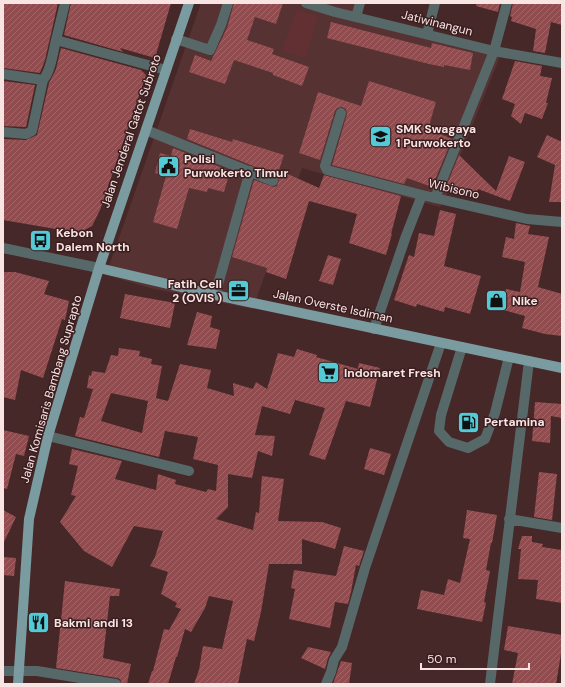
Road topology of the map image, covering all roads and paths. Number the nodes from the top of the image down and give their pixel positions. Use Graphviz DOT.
graph roads {
  1 [pos="65,3"];
  2 [pos="189,3"];
  3 [pos="228,3"];
  4 [pos="306,3"];
  5 [pos="360,3"];
  6 [pos="435,3"];
  7 [pos="507,3"];
  8 [pos="356,17"];
  9 [pos="427,34"];
  10 [pos="176,39"];
  11 [pos="56,40"];
  12 [pos="494,51"];
  13 [pos="562,64"];
  14 [pos="166,70"];
  15 [pos="3,74"];
  16 [pos="43,80"];
  17 [pos="341,113"];
  18 [pos="146,130"];
  19 [pos="3,132"];
  20 [pos="250,171"];
  21 [pos="273,181"];
  22 [pos="422,195"];
  23 [pos="435,198"];
  24 [pos="562,222"];
  25 [pos="3,248"];
  26 [pos="99,268"];
  27 [pos="215,295"];
  28 [pos="374,328"];
  29 [pos="441,342"];
  30 [pos="462,347"];
  31 [pos="509,357"];
  32 [pos="528,360"];
  33 [pos="562,368"];
  34 [pos="48,436"];
  35 [pos="189,471"];
  36 [pos="509,519"];
  37 [pos="562,528"];
  38 [pos="3,671"];
  39 [pos="18,672"];
  40 [pos="18,684"];
  41 [pos="116,684"];
  42 [pos="326,684"];
  43 [pos="490,684"];
  1 -- 11 [label="street"];
  2 -- 10 [label="main road, Jalan Jenderal Gatot Subroto"];
  3 -- 10 [label="street"];
  4 -- 8 [label="street, Jatiwinangun"];
  5 -- 8 [label="street"];
  6 -- 9 [label="street"];
  7 -- 12 [label="street"];
  8 -- 9 [label="street, Jatiwinangun"];
  9 -- 12 [label="street, Jatiwinangun"];
  10 -- 14 [label="main road, Jalan Jenderal Gatot Subroto"];
  11 -- 14 [label="street"];
  11 -- 16 [label="street"];
  12 -- 13 [label="street, Jatiwinangun"];
  12 -- 23 [label="street"];
  14 -- 18 [label="main road, Jalan Jenderal Gatot Subroto"];
  15 -- 16 [label="street"];
  16 -- 19 [label="street"];
  17 -- 22 [label="street, Wibisono"];
  18 -- 20 [label="street"];
  18 -- 26 [label="main road, Jalan Jenderal Gatot Subroto"];
  20 -- 21 [label="street"];
  20 -- 27 [label="street"];
  22 -- 23 [label="street, Wibisono"];
  22 -- 28 [label="street"];
  23 -- 24 [label="street, Wibisono"];
  25 -- 26 [label="street"];
  26 -- 27 [label="main road, Jalan Overste Isdiman"];
  26 -- 34 [label="main road, Jalan Komisaris Bambang Suprapto"];
  27 -- 28 [label="main road, Jalan Overste Isdiman"];
  28 -- 29 [label="main road, Jalan Overste Isdiman"];
  29 -- 30 [label="main road, Jalan Overste Isdiman"];
  29 -- 42 [label="street"];
  30 -- 31 [label="main road, Jalan Overste Isdiman"];
  30 -- 31 [label="street"];
  31 -- 32 [label="main road, Jalan Overste Isdiman"];
  32 -- 33 [label="main road, Jalan Overste Isdiman"];
  32 -- 36 [label="street"];
  34 -- 35 [label="street"];
  34 -- 39 [label="main road, Jalan Komisaris Bambang Suprapto"];
  36 -- 37 [label="street"];
  36 -- 43 [label="street"];
  38 -- 39 [label="street"];
  39 -- 40 [label="main road, Jalan Komisaris Bambang Suprapto"];
  39 -- 41 [label="street"];
}
